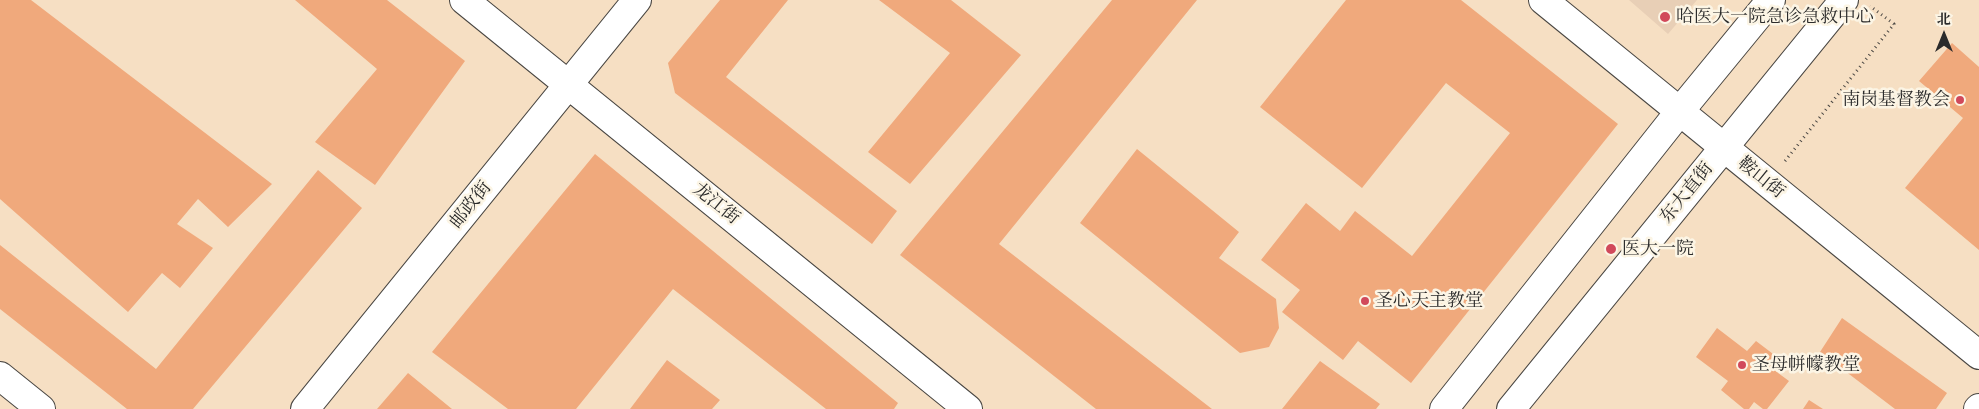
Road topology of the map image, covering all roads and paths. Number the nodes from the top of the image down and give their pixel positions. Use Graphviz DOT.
graph roads {
  1 [pos="464,0"];
  2 [pos="637,0"];
  3 [pos="1543,0"];
  4 [pos="1771,0"];
  5 [pos="1854,6"];
  6 [pos="568,85"];
  7 [pos="1680,112"];
  8 [pos="1724,148"];
  9 [pos="1785,160"];
  10 [pos="1979,355"];
  11 [pos="0,376"];
  12 [pos="41,409"];
  13 [pos="304,409"];
  14 [pos="968,409"];
  15 [pos="1444,409"];
  16 [pos="1511,409"];
  1 -- 6 [label="street, 龙江街"];
  2 -- 6 [label="street, 邮政街"];
  3 -- 7 [label="street, 鞍山街"];
  4 -- 7 [label="street"];
  5 -- 8 [label="street, 东大直街"];
  5 -- 9 [label="path"];
  6 -- 13 [label="street, 邮政街"];
  6 -- 14 [label="street, 龙江街"];
  7 -- 8 [label="street, 鞍山街"];
  7 -- 15 [label="street"];
  8 -- 10 [label="street, 鞍山街"];
  8 -- 16 [label="street, 东大直街"];
  11 -- 12 [label="street"];
}
